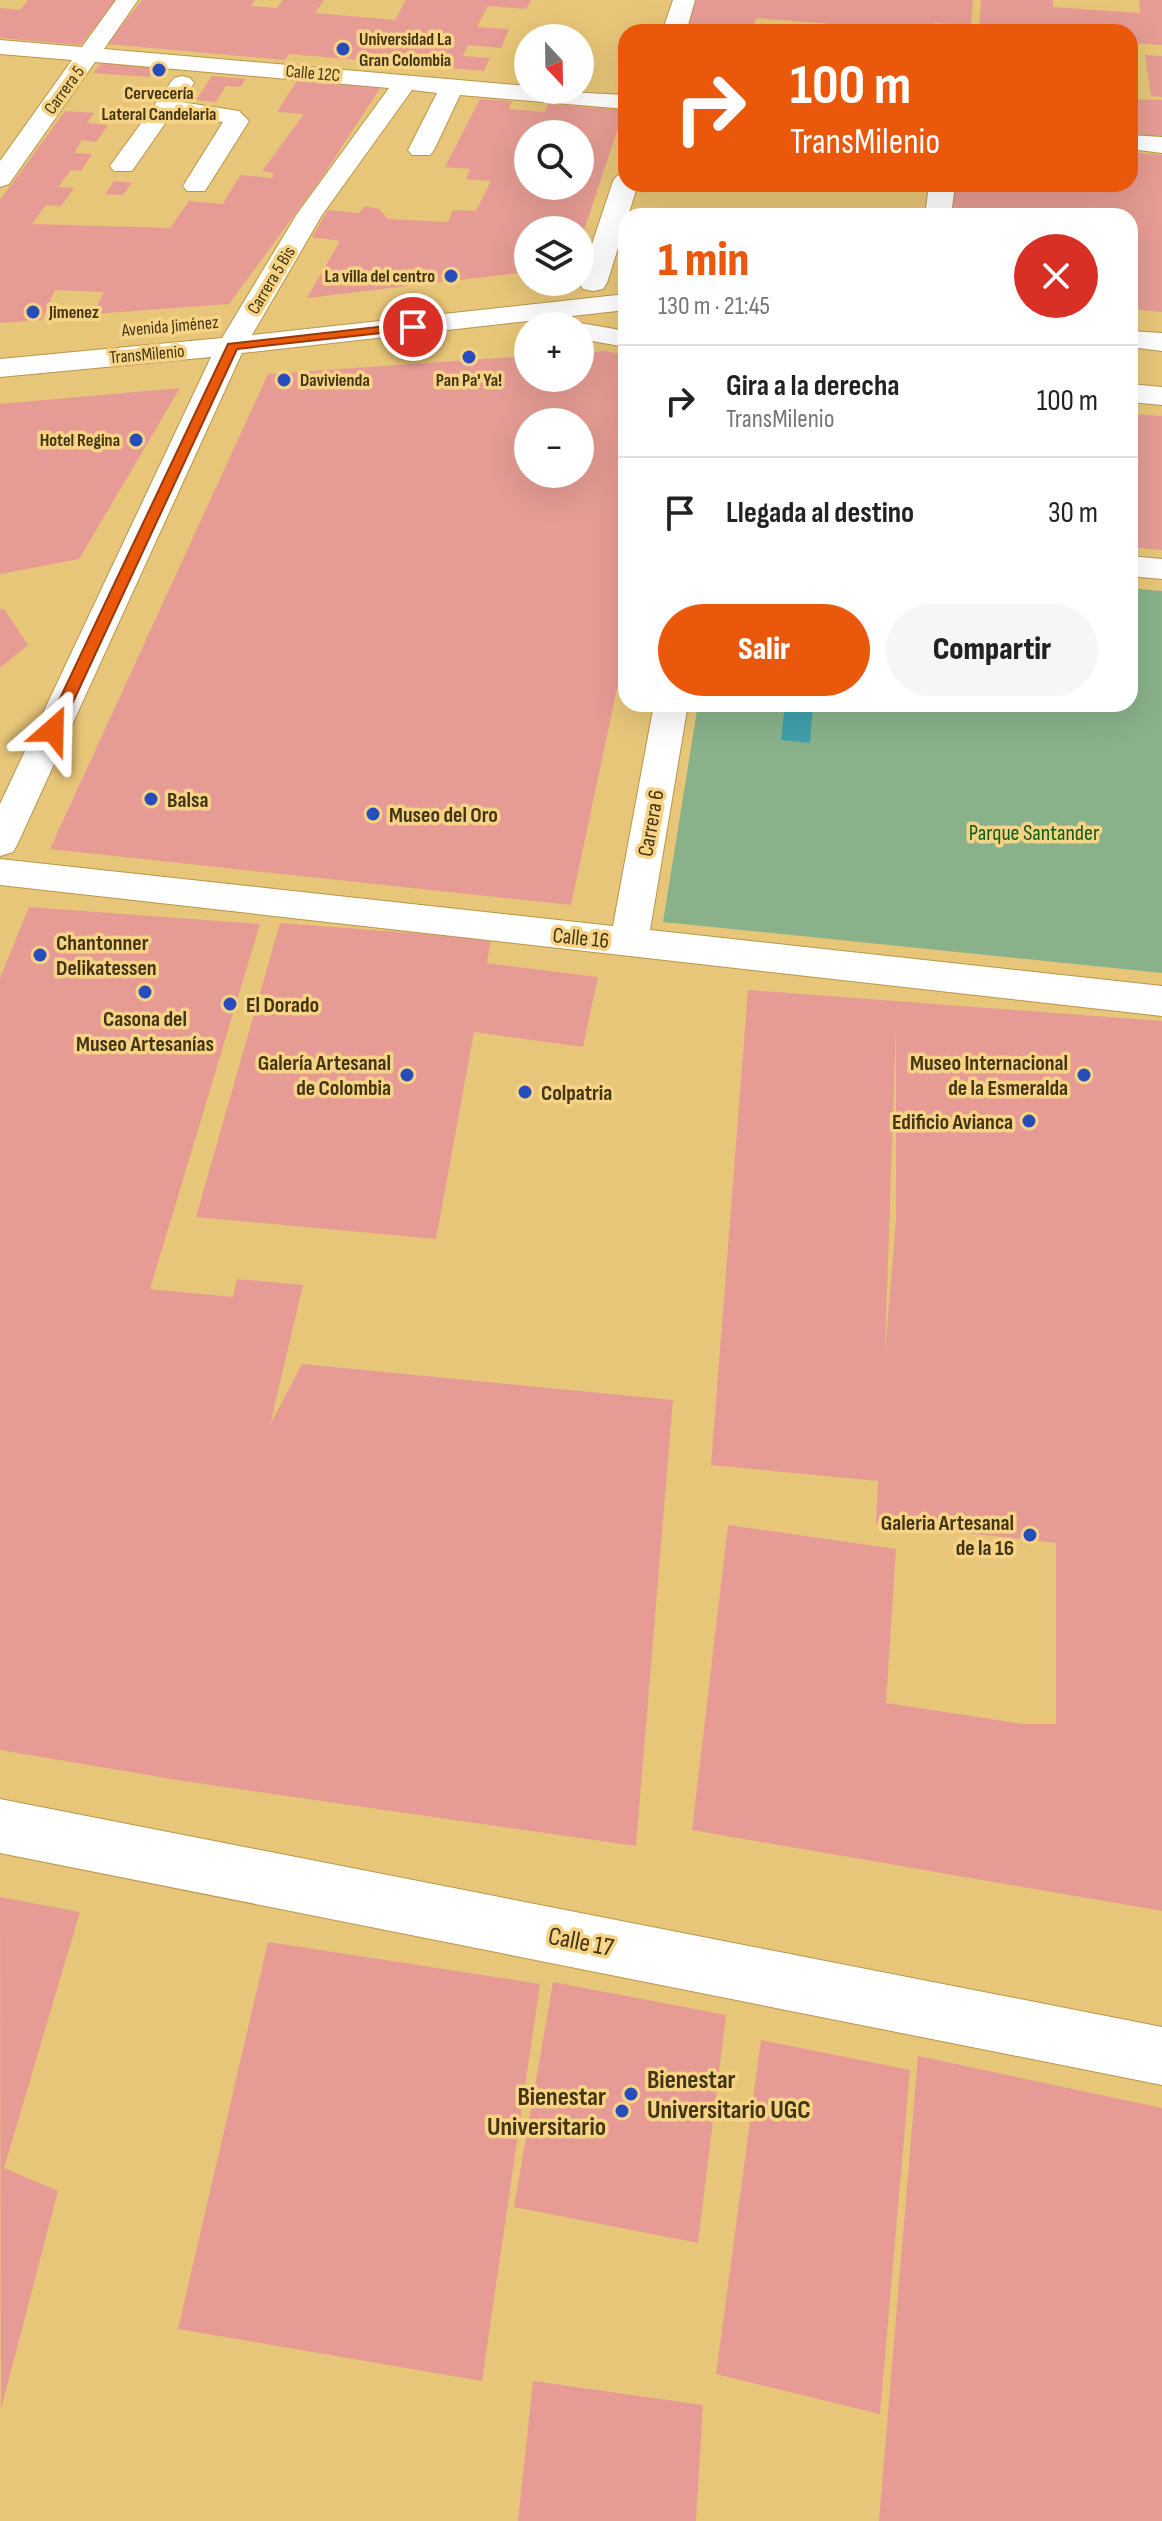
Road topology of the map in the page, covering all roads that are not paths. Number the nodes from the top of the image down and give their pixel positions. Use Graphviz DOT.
graph roads {
  1 [pos="127,0"];
  2 [pos="684,0"];
  3 [pos="676,24"];
  4 [pos="0,47"];
  5 [pos="88,55"];
  6 [pos="199,63"];
  7 [pos="407,81"];
  8 [pos="453,85"];
  9 [pos="618,101"];
  10 [pos="164,107"];
  11 [pos="1138,143"];
  12 [pos="1162,145"];
  13 [pos="421,150"];
  14 [pos="123,166"];
  15 [pos="0,179"];
  16 [pos="196,186"];
  17 [pos="622,192"];
  18 [pos="594,280"];
  19 [pos="594,283"];
  20 [pos="618,286"];
  21 [pos="514,296"];
  22 [pos="618,304"];
  23 [pos="578,312"];
  24 [pos="514,323"];
  25 [pos="594,325"];
  26 [pos="618,327"];
  27 [pos="1138,330"];
  28 [pos="1162,331"];
  29 [pos="594,333"];
  30 [pos="618,338"];
  31 [pos="1138,340"];
  32 [pos="0,342"];
  33 [pos="234,342"];
  34 [pos="1162,342"];
  35 [pos="0,368"];
  36 [pos="1138,374"];
  37 [pos="1162,376"];
  38 [pos="0,385"];
  39 [pos="1138,394"];
  40 [pos="1162,396"];
  41 [pos="1138,567"];
  42 [pos="1162,569"];
  43 [pos="670,712"];
  44 [pos="0,843"];
  45 [pos="0,872"];
  46 [pos="629,942"];
  47 [pos="1162,1001"];
  48 [pos="0,1826"];
  49 [pos="1162,2056"];
  1 -- 5 [label="street, Carrera 5"];
  2 -- 3 [label="street"];
  4 -- 5 [label="street, Calle 12C"];
  5 -- 6 [label="street, Calle 12C"];
  5 -- 15 [label="street, Carrera 5"];
  6 -- 7 [label="street, Calle 12C"];
  6 -- 10 [label="street"];
  7 -- 8 [label="street, Calle 12C"];
  7 -- 33 [label="street, Carrera 5 Bis"];
  8 -- 9 [label="street, Calle 12C"];
  8 -- 13 [label="street"];
  10 -- 14 [label="street"];
  10 -- 16 [label="street"];
  11 -- 12 [label="street"];
  17 -- 18 [label="street"];
  19 -- 20 [label="street, Avenida Jiménez"];
  21 -- 33 [label="street, Avenida Jiménez"];
  22 -- 23 [label="street"];
  24 -- 33 [label="street, Avenida Jiménez"];
  25 -- 26 [label="street"];
  27 -- 28 [label="street"];
  29 -- 30 [label="street"];
  31 -- 34 [label="street"];
  32 -- 33 [label="street, Avenida Jiménez"];
  33 -- 35 [label="street, TransMilenio"];
  33 -- 38 [label="street, Avenida Jiménez"];
  33 -- 44 [label="street, Carrera 5 Bis"];
  36 -- 37 [label="street"];
  39 -- 40 [label="street"];
  41 -- 42 [label="street"];
  43 -- 46 [label="street, Carrera 6"];
  45 -- 46 [label="street, Calle 16"];
  46 -- 47 [label="street, Calle 16"];
  48 -- 49 [label="street, Calle 17"];
}
